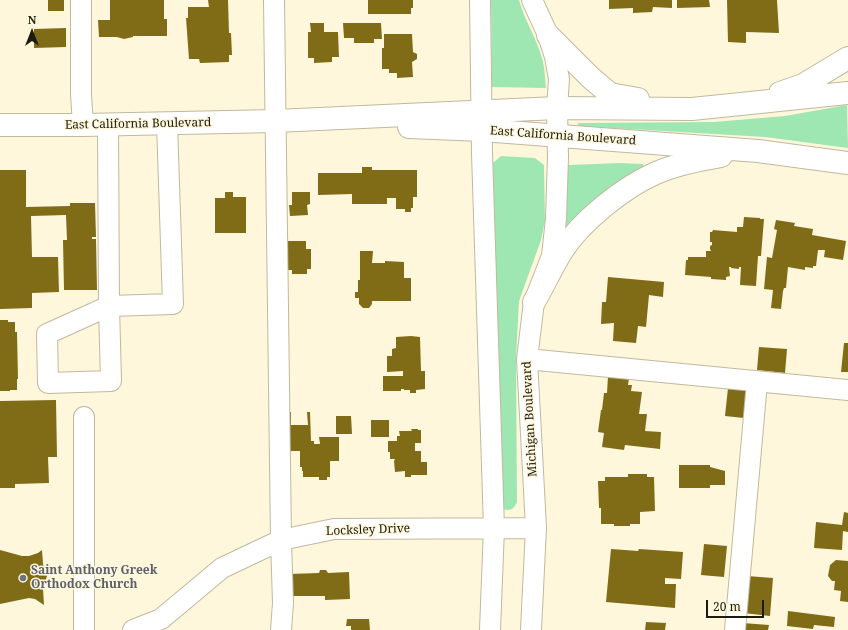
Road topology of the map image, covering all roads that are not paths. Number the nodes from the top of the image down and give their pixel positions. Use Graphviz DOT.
graph roads {
  1 [pos="81,0"];
  2 [pos="274,0"];
  3 [pos="480,0"];
  4 [pos="532,0"];
  5 [pos="548,35"];
  6 [pos="848,58"];
  7 [pos="848,93"];
  8 [pos="557,108"];
  9 [pos="692,109"];
  10 [pos="276,121"];
  11 [pos="482,121"];
  12 [pos="167,123"];
  13 [pos="108,124"];
  14 [pos="0,125"];
  15 [pos="83,125"];
  16 [pos="558,136"];
  17 [pos="758,151"];
  18 [pos="848,163"];
  19 [pos="848,173"];
  20 [pos="534,302"];
  21 [pos="109,306"];
  22 [pos="527,359"];
  23 [pos="756,382"];
  24 [pos="848,390"];
  25 [pos="84,417"];
  26 [pos="494,528"];
  27 [pos="536,528"];
  28 [pos="281,540"];
  29 [pos="84,630"];
  30 [pos="133,630"];
  31 [pos="281,630"];
  32 [pos="490,630"];
  33 [pos="531,630"];
  34 [pos="735,630"];
  1 -- 15 [label="street"];
  2 -- 10 [label="street"];
  3 -- 11 [label="street"];
  4 -- 5 [label="street, Michigan Boulevard"];
  5 -- 8 [label="street, Michigan Boulevard"];
  5 -- 9 [label="main road"];
  6 -- 9 [label="main road"];
  7 -- 9 [label="main road, East California Boulevard"];
  8 -- 9 [label="main road, East California Boulevard"];
  8 -- 11 [label="main road, East California Boulevard"];
  8 -- 16 [label="street, Michigan Boulevard"];
  10 -- 11 [label="main road, East California Boulevard"];
  10 -- 12 [label="main road, East California Boulevard"];
  10 -- 28 [label="street"];
  11 -- 16 [label="main road, East California Boulevard"];
  11 -- 26 [label="street"];
  12 -- 13 [label="main road, East California Boulevard"];
  12 -- 21 [label="street"];
  13 -- 15 [label="main road, East California Boulevard"];
  13 -- 21 [label="street"];
  14 -- 15 [label="main road, East California Boulevard"];
  16 -- 17 [label="main road, East California Boulevard"];
  16 -- 20 [label="street, Michigan Boulevard"];
  17 -- 18 [label="main road, East California Boulevard"];
  17 -- 19 [label="main road"];
  17 -- 20 [label="main road"];
  20 -- 22 [label="street, Michigan Boulevard"];
  21 -- 21 [label="street"];
  22 -- 23 [label="street"];
  22 -- 27 [label="street, Michigan Boulevard"];
  23 -- 24 [label="street"];
  23 -- 34 [label="street"];
  25 -- 29 [label="street"];
  26 -- 27 [label="street, Locksley Drive"];
  26 -- 28 [label="street, Locksley Drive"];
  26 -- 32 [label="street"];
  27 -- 33 [label="street, Michigan Boulevard"];
  28 -- 30 [label="street, Locksley Drive"];
  28 -- 31 [label="street"];
}
